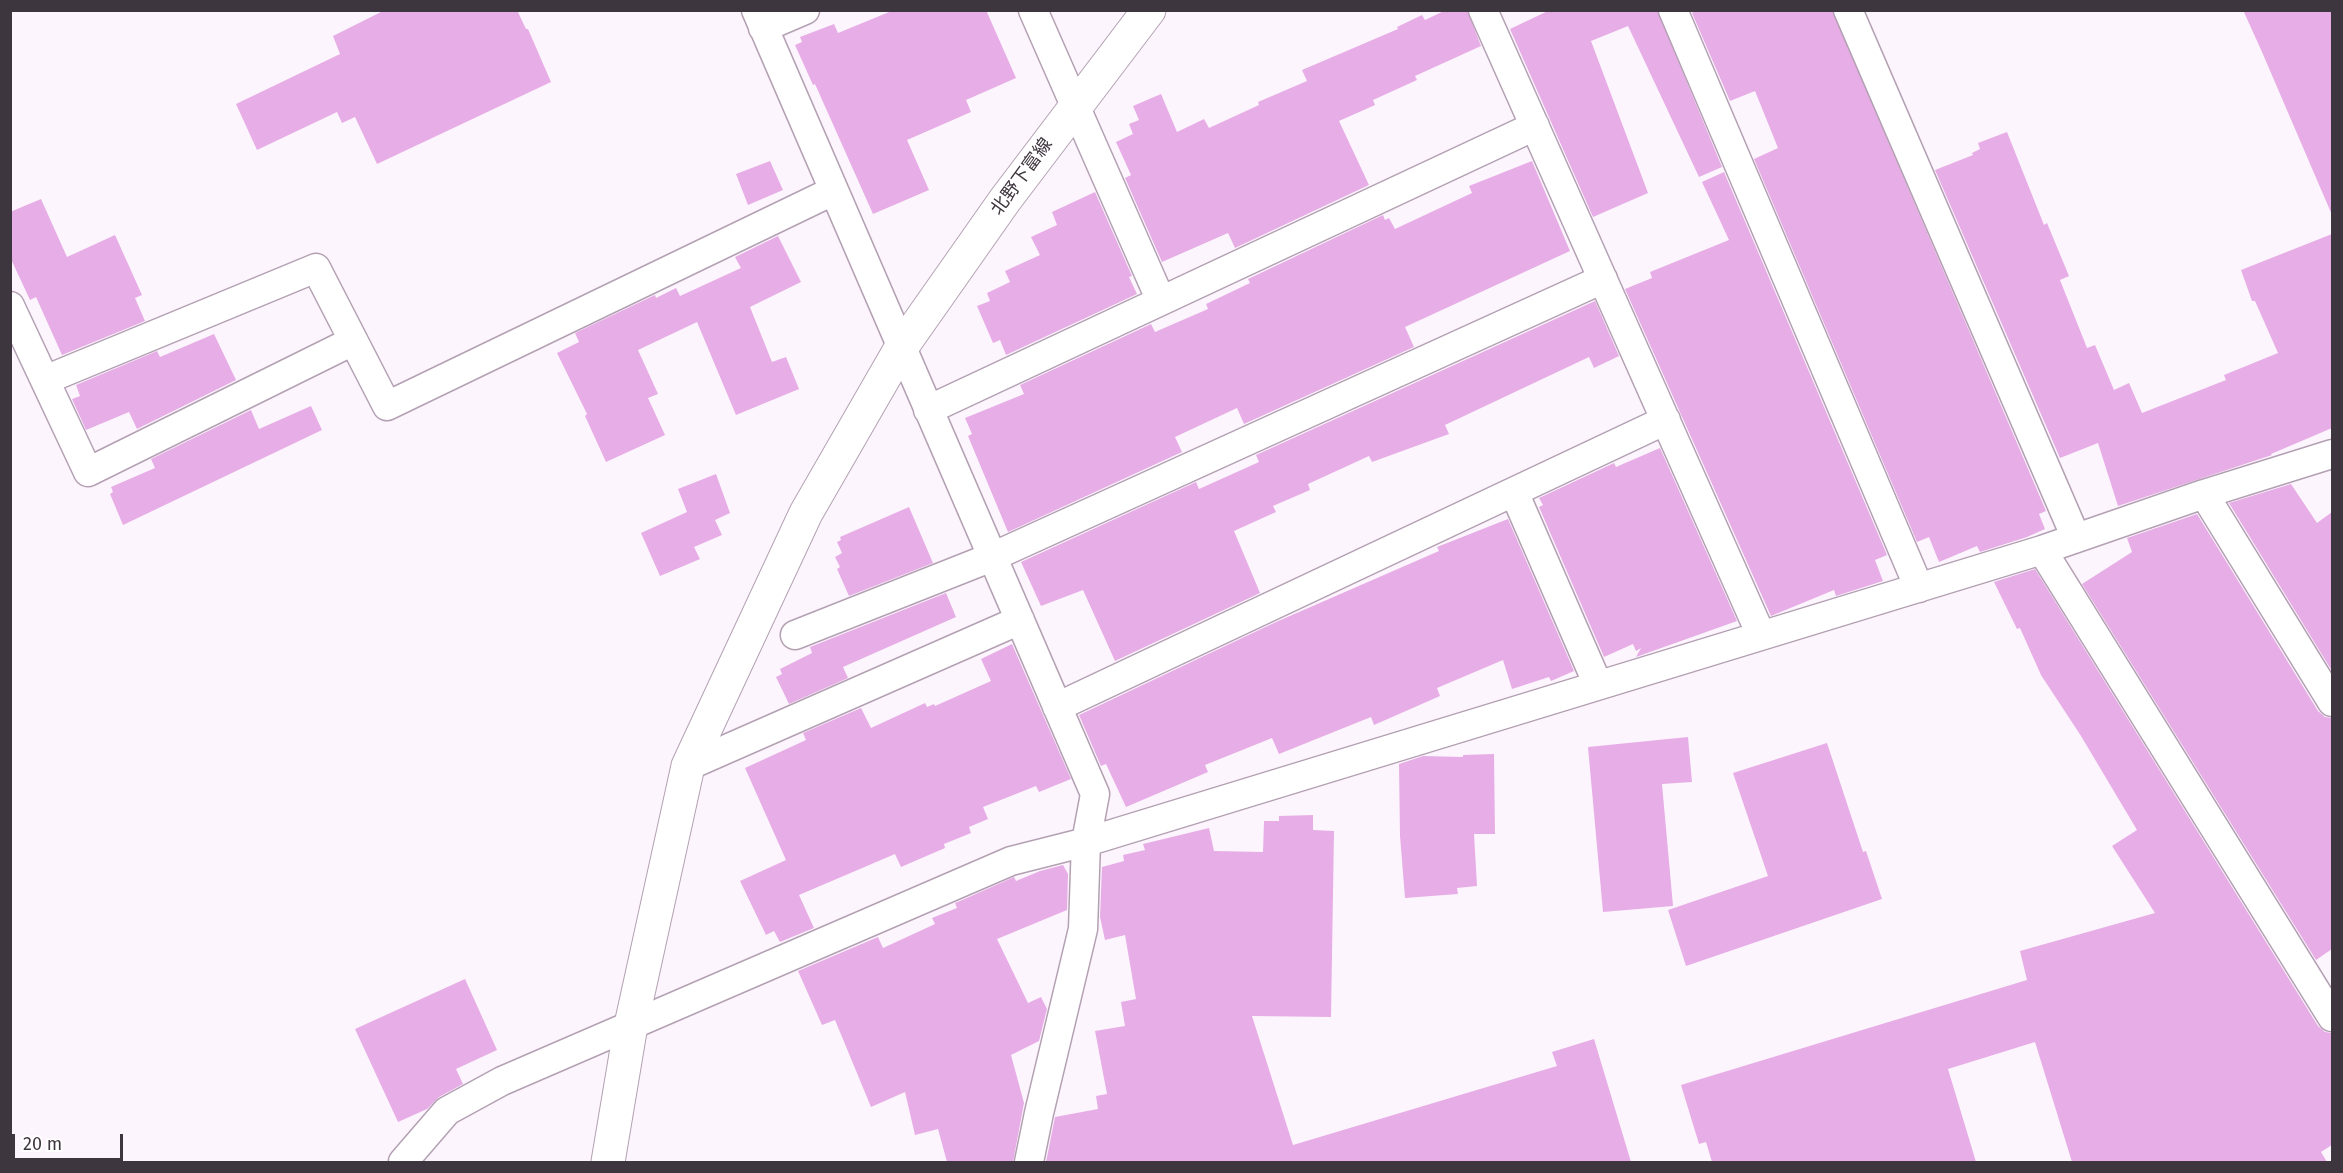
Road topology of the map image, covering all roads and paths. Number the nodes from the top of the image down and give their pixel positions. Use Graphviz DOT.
graph roads {
  1 [pos="806,10"];
  2 [pos="1034,10"];
  3 [pos="1149,10"];
  4 [pos="1673,10"];
  5 [pos="1848,10"];
  6 [pos="1493,13"];
  7 [pos="760,20"];
  8 [pos="1076,105"];
  9 [pos="1535,126"];
  10 [pos="833,191"];
  11 [pos="1603,279"];
  12 [pos="1161,301"];
  13 [pos="10,306"];
  14 [pos="353,341"];
  15 [pos="901,348"];
  16 [pos="45,380"];
  17 [pos="928,410"];
  18 [pos="1666,420"];
  19 [pos="2332,454"];
  20 [pos="1514,492"];
  21 [pos="2204,494"];
  22 [pos="2076,538"];
  23 [pos="2042,550"];
  24 [pos="992,557"];
  25 [pos="1919,588"];
  26 [pos="1020,620"];
  27 [pos="795,635"];
  28 [pos="1761,635"];
  29 [pos="1598,685"];
  30 [pos="2332,702"];
  31 [pos="1057,707"];
  32 [pos="688,766"];
  33 [pos="1086,842"];
  34 [pos="2331,1011"];
  35 [pos="631,1025"];
  36 [pos="403,1162"];
  37 [pos="608,1162"];
  38 [pos="1029,1162"];
  1 -- 7 [label="street"];
  2 -- 8 [label="street"];
  3 -- 8 [label="street, 北野下富線"];
  4 -- 25 [label="street"];
  5 -- 22 [label="street"];
  6 -- 9 [label="street"];
  7 -- 10 [label="street"];
  8 -- 12 [label="street"];
  8 -- 15 [label="street, 北野下富線"];
  9 -- 11 [label="street"];
  9 -- 12 [label="street"];
  10 -- 14 [label="street"];
  10 -- 15 [label="street"];
  11 -- 18 [label="street"];
  11 -- 24 [label="street"];
  12 -- 17 [label="street"];
  13 -- 16 [label="street"];
  14 -- 16 [label="street"];
  14 -- 16 [label="street"];
  15 -- 17 [label="street"];
  15 -- 32 [label="street, 北野下富線"];
  17 -- 24 [label="street"];
  18 -- 20 [label="street"];
  18 -- 28 [label="street"];
  19 -- 21 [label="street"];
  20 -- 29 [label="street"];
  20 -- 31 [label="street"];
  21 -- 22 [label="street"];
  21 -- 30 [label="street"];
  22 -- 23 [label="street"];
  23 -- 25 [label="street"];
  23 -- 34 [label="street"];
  24 -- 26 [label="street"];
  24 -- 27 [label="street"];
  25 -- 28 [label="street"];
  26 -- 31 [label="street"];
  26 -- 32 [label="street"];
  28 -- 29 [label="street"];
  29 -- 33 [label="street"];
  31 -- 33 [label="street"];
  32 -- 35 [label="street, 北野下富線"];
  33 -- 35 [label="street"];
  33 -- 38 [label="street"];
  35 -- 36 [label="street"];
  35 -- 37 [label="street, 北野下富線"];
}
